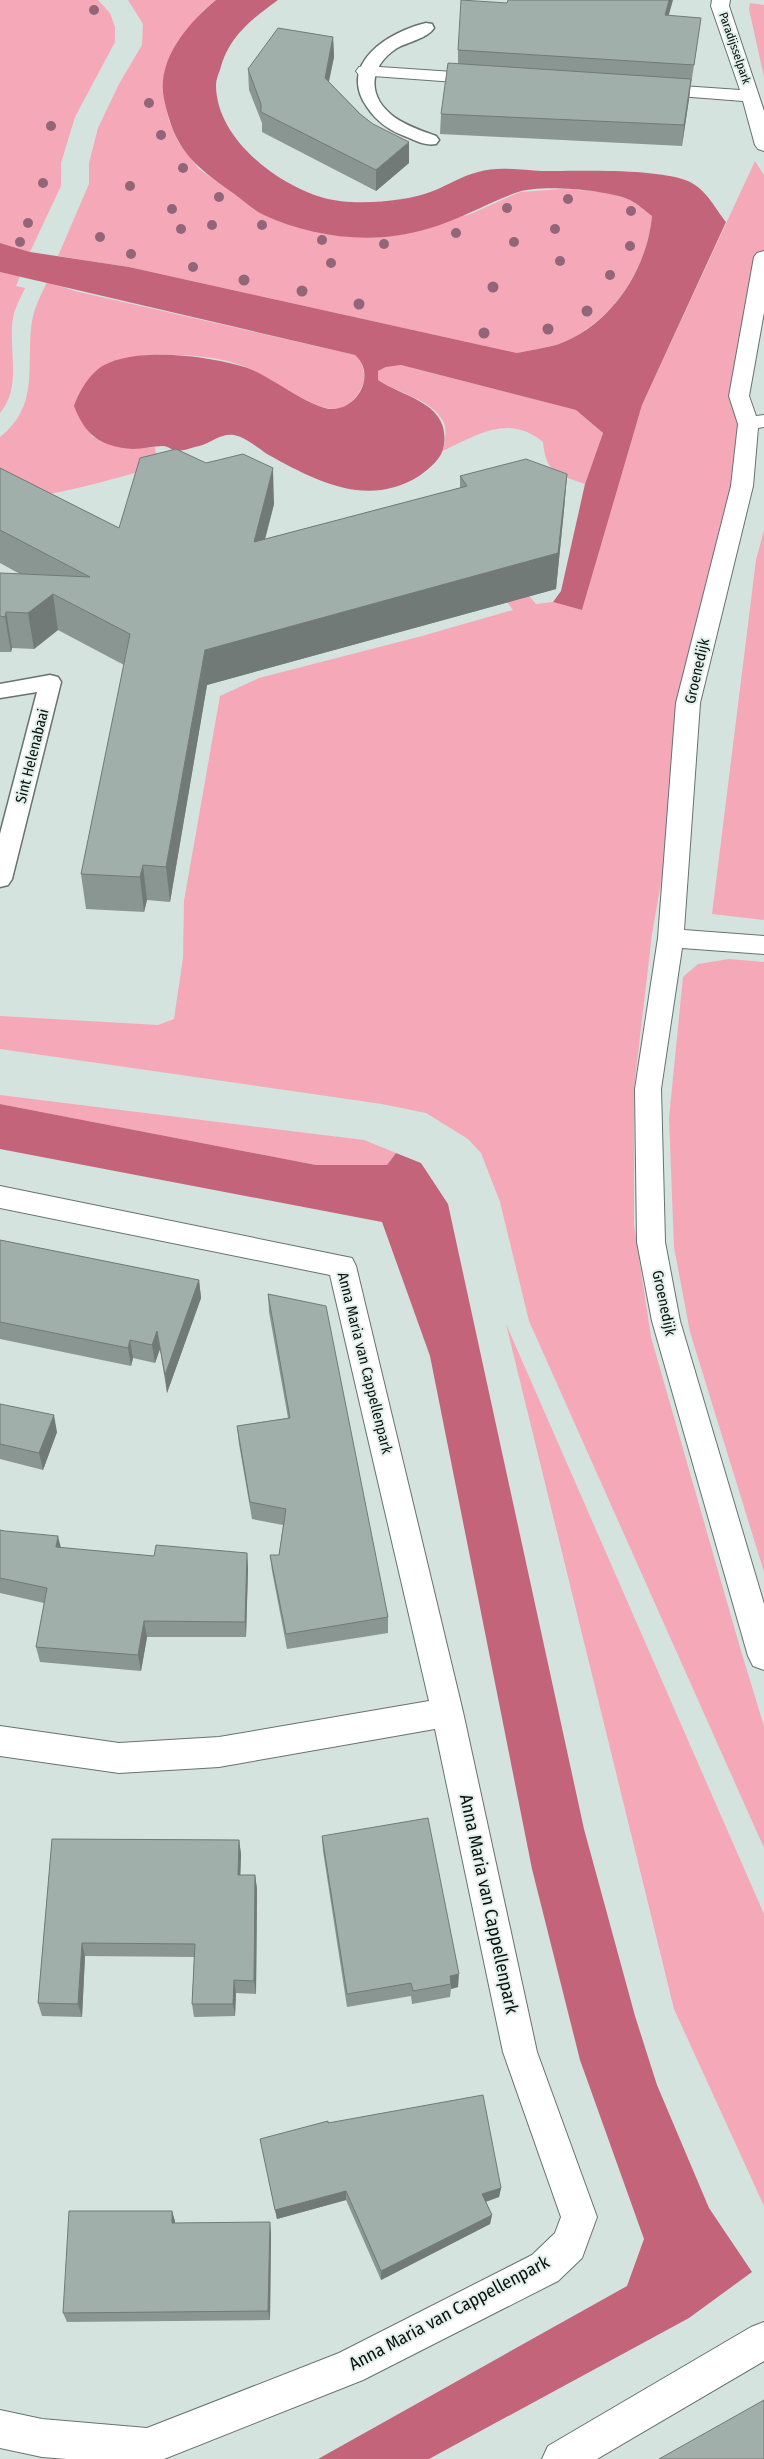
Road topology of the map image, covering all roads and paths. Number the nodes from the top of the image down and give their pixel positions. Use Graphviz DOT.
graph roads {
  1 [pos="721,0"];
  2 [pos="426,28"];
  3 [pos="365,71"];
  4 [pos="504,80"];
  5 [pos="632,88"];
  6 [pos="751,96"];
  7 [pos="430,140"];
  8 [pos="764,145"];
  9 [pos="764,257"];
  10 [pos="756,422"];
  11 [pos="0,691"];
  12 [pos="0,879"];
  13 [pos="671,938"];
  14 [pos="764,945"];
  15 [pos="0,1197"];
  16 [pos="764,1656"];
  17 [pos="447,1712"];
  18 [pos="0,1741"];
  19 [pos="764,2340"];
  20 [pos="0,2429"];
  21 [pos="149,2453"];
  22 [pos="561,2459"];
  1 -- 6 [label="street, Paradijsselpark"];
  2 -- 3 [label="lane"];
  3 -- 4 [label="street"];
  3 -- 7 [label="lane"];
  5 -- 6 [label="street, Paradijsselpark"];
  6 -- 8 [label="street, Paradijsselpark"];
  9 -- 10 [label="street"];
  10 -- 13 [label="street, Groenedijk"];
  11 -- 12 [label="lane, Sint Helenabaai"];
  13 -- 14 [label="street"];
  13 -- 16 [label="street, Groenedijk"];
  15 -- 17 [label="street, Anna Maria van Cappellenpark"];
  17 -- 18 [label="street"];
  17 -- 21 [label="street, Anna Maria van Cappellenpark"];
  19 -- 22 [label="street"];
  20 -- 21 [label="street, Anna Maria van Cappellenpark"];
}
